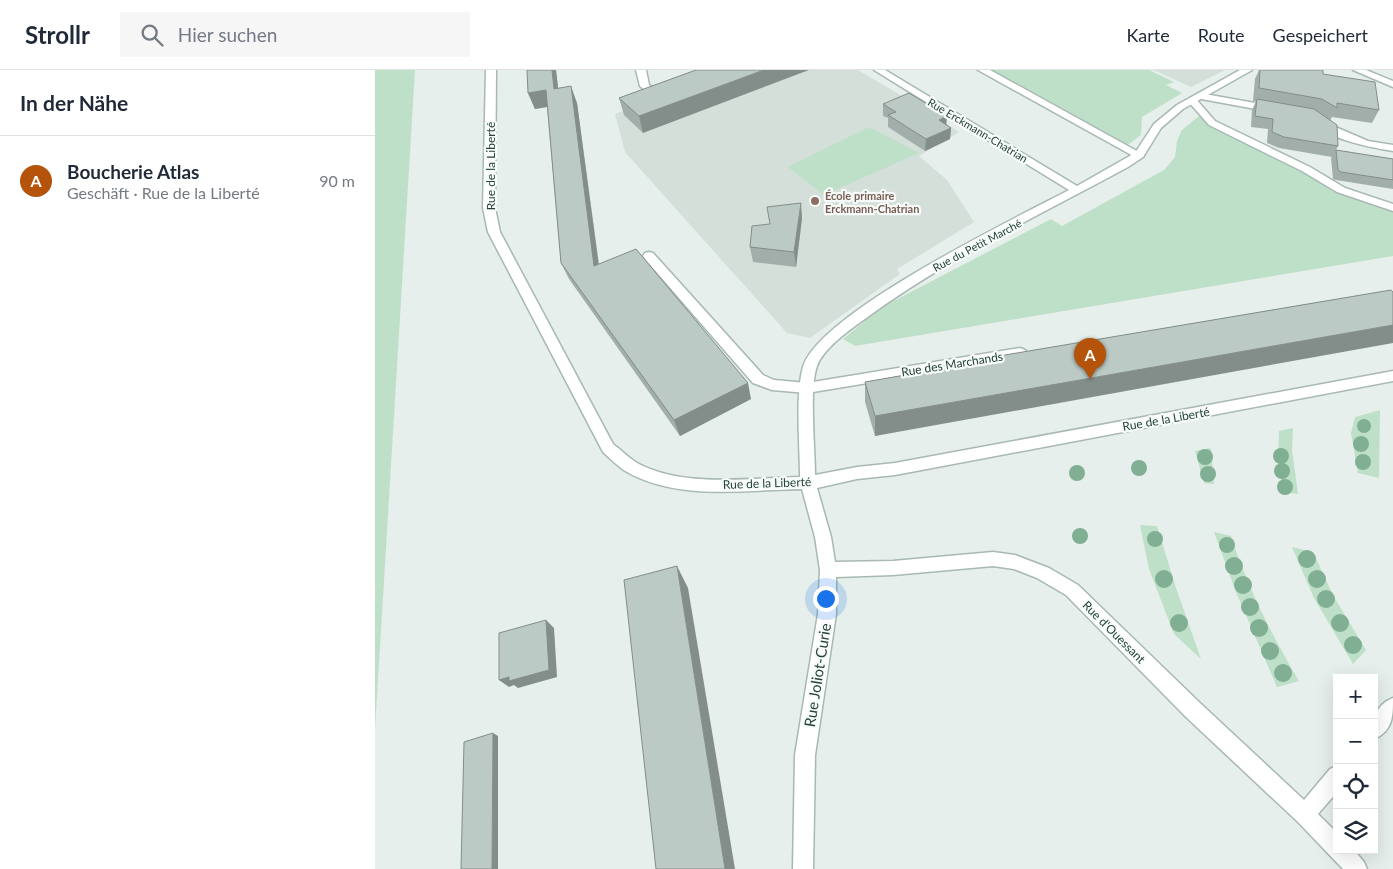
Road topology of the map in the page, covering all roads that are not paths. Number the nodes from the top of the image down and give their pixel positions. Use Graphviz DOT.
graph roads {
  1 [pos="491,70"];
  2 [pos="641,70"];
  3 [pos="879,70"];
  4 [pos="983,70"];
  5 [pos="1247,70"];
  6 [pos="1358,70"];
  7 [pos="675,83"];
  8 [pos="1393,84"];
  9 [pos="1195,98"];
  10 [pos="1283,111"];
  11 [pos="1312,116"];
  12 [pos="1393,148"];
  13 [pos="1139,155"];
  14 [pos="1077,190"];
  15 [pos="1393,208"];
  16 [pos="649,256"];
  17 [pos="1034,350"];
  18 [pos="1393,376"];
  19 [pos="807,388"];
  20 [pos="808,483"];
  21 [pos="828,570"];
  22 [pos="1393,706"];
  23 [pos="1378,725"];
  24 [pos="1333,781"];
  25 [pos="1305,815"];
  26 [pos="1333,844"];
  27 [pos="1343,854"];
  28 [pos="803,869"];
  29 [pos="1357,869"];
  1 -- 20 [label="street, Rue de la Liberté"];
  2 -- 7 [label="street"];
  3 -- 14 [label="street, Rue Erckmann-Chatrian"];
  4 -- 13 [label="street"];
  5 -- 9 [label="street, Rue du Petit Marché"];
  6 -- 8 [label="street"];
  9 -- 10 [label="street"];
  9 -- 13 [label="street, Rue du Petit Marché"];
  9 -- 15 [label="street"];
  11 -- 12 [label="street"];
  13 -- 14 [label="street, Rue du Petit Marché"];
  14 -- 19 [label="street, Rue du Petit Marché"];
  16 -- 19 [label="street, Rue des Marchands"];
  17 -- 19 [label="street, Rue des Marchands"];
  18 -- 20 [label="street, Rue de la Liberté"];
  19 -- 20 [label="street, Rue du Petit Marché"];
  20 -- 21 [label="street, Rue Joliot-Curie"];
  21 -- 25 [label="street, Rue d'Ouessant"];
  21 -- 28 [label="street, Rue Joliot-Curie"];
  22 -- 23 [label="street"];
  24 -- 25 [label="street"];
  25 -- 26 [label="street, Rue d'Ouessant"];
  27 -- 29 [label="street, Rue d'Ouessant"];
}
